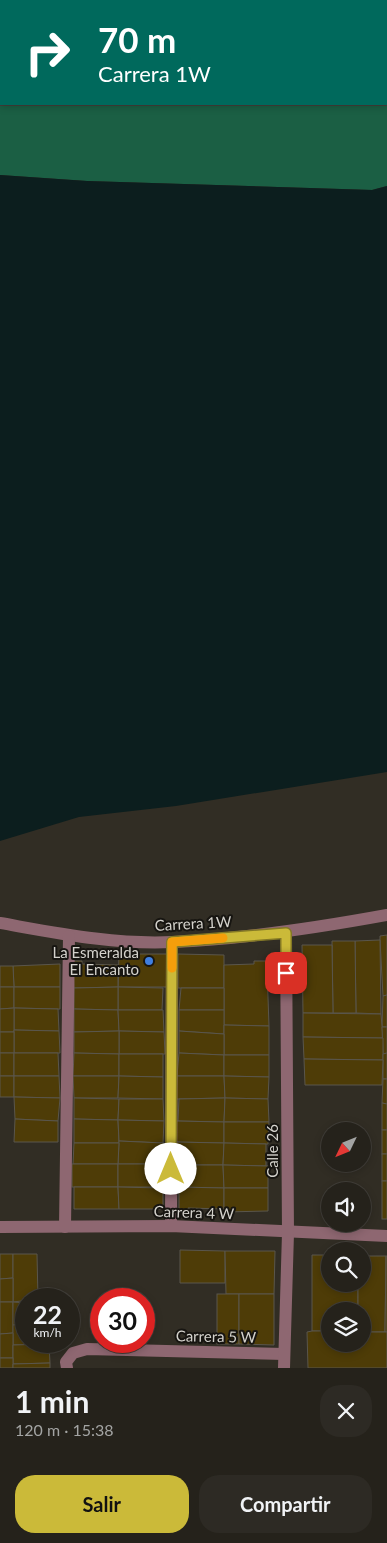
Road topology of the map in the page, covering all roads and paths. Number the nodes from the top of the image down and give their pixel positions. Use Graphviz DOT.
graph roads {
  1 [pos="387,915"];
  2 [pos="0,923"];
  3 [pos="286,933"];
  4 [pos="69,936"];
  5 [pos="172,942"];
  6 [pos="171,1226"];
  7 [pos="0,1227"];
  8 [pos="65,1227"];
  9 [pos="288,1233"];
  10 [pos="387,1236"];
  11 [pos="284,1354"];
  12 [pos="66,1368"];
  13 [pos="284,1368"];
  1 -- 3 [label="street, Carrera 1W"];
  2 -- 4 [label="street, Carrera 1W"];
  3 -- 5 [label="street, Carrera 1W"];
  3 -- 9 [label="street, Calle 26"];
  4 -- 5 [label="street, Carrera 1W"];
  4 -- 8 [label="street"];
  5 -- 6 [label="street"];
  6 -- 8 [label="street, Carrera 4 W"];
  6 -- 9 [label="street, Carrera 4 W"];
  7 -- 8 [label="street, Carrera 4 W"];
  9 -- 10 [label="street, Carrera 4 W"];
  9 -- 11 [label="street, Calle 26"];
  11 -- 12 [label="street, Carrera 5 W"];
  11 -- 13 [label="street, Calle 26"];
}
